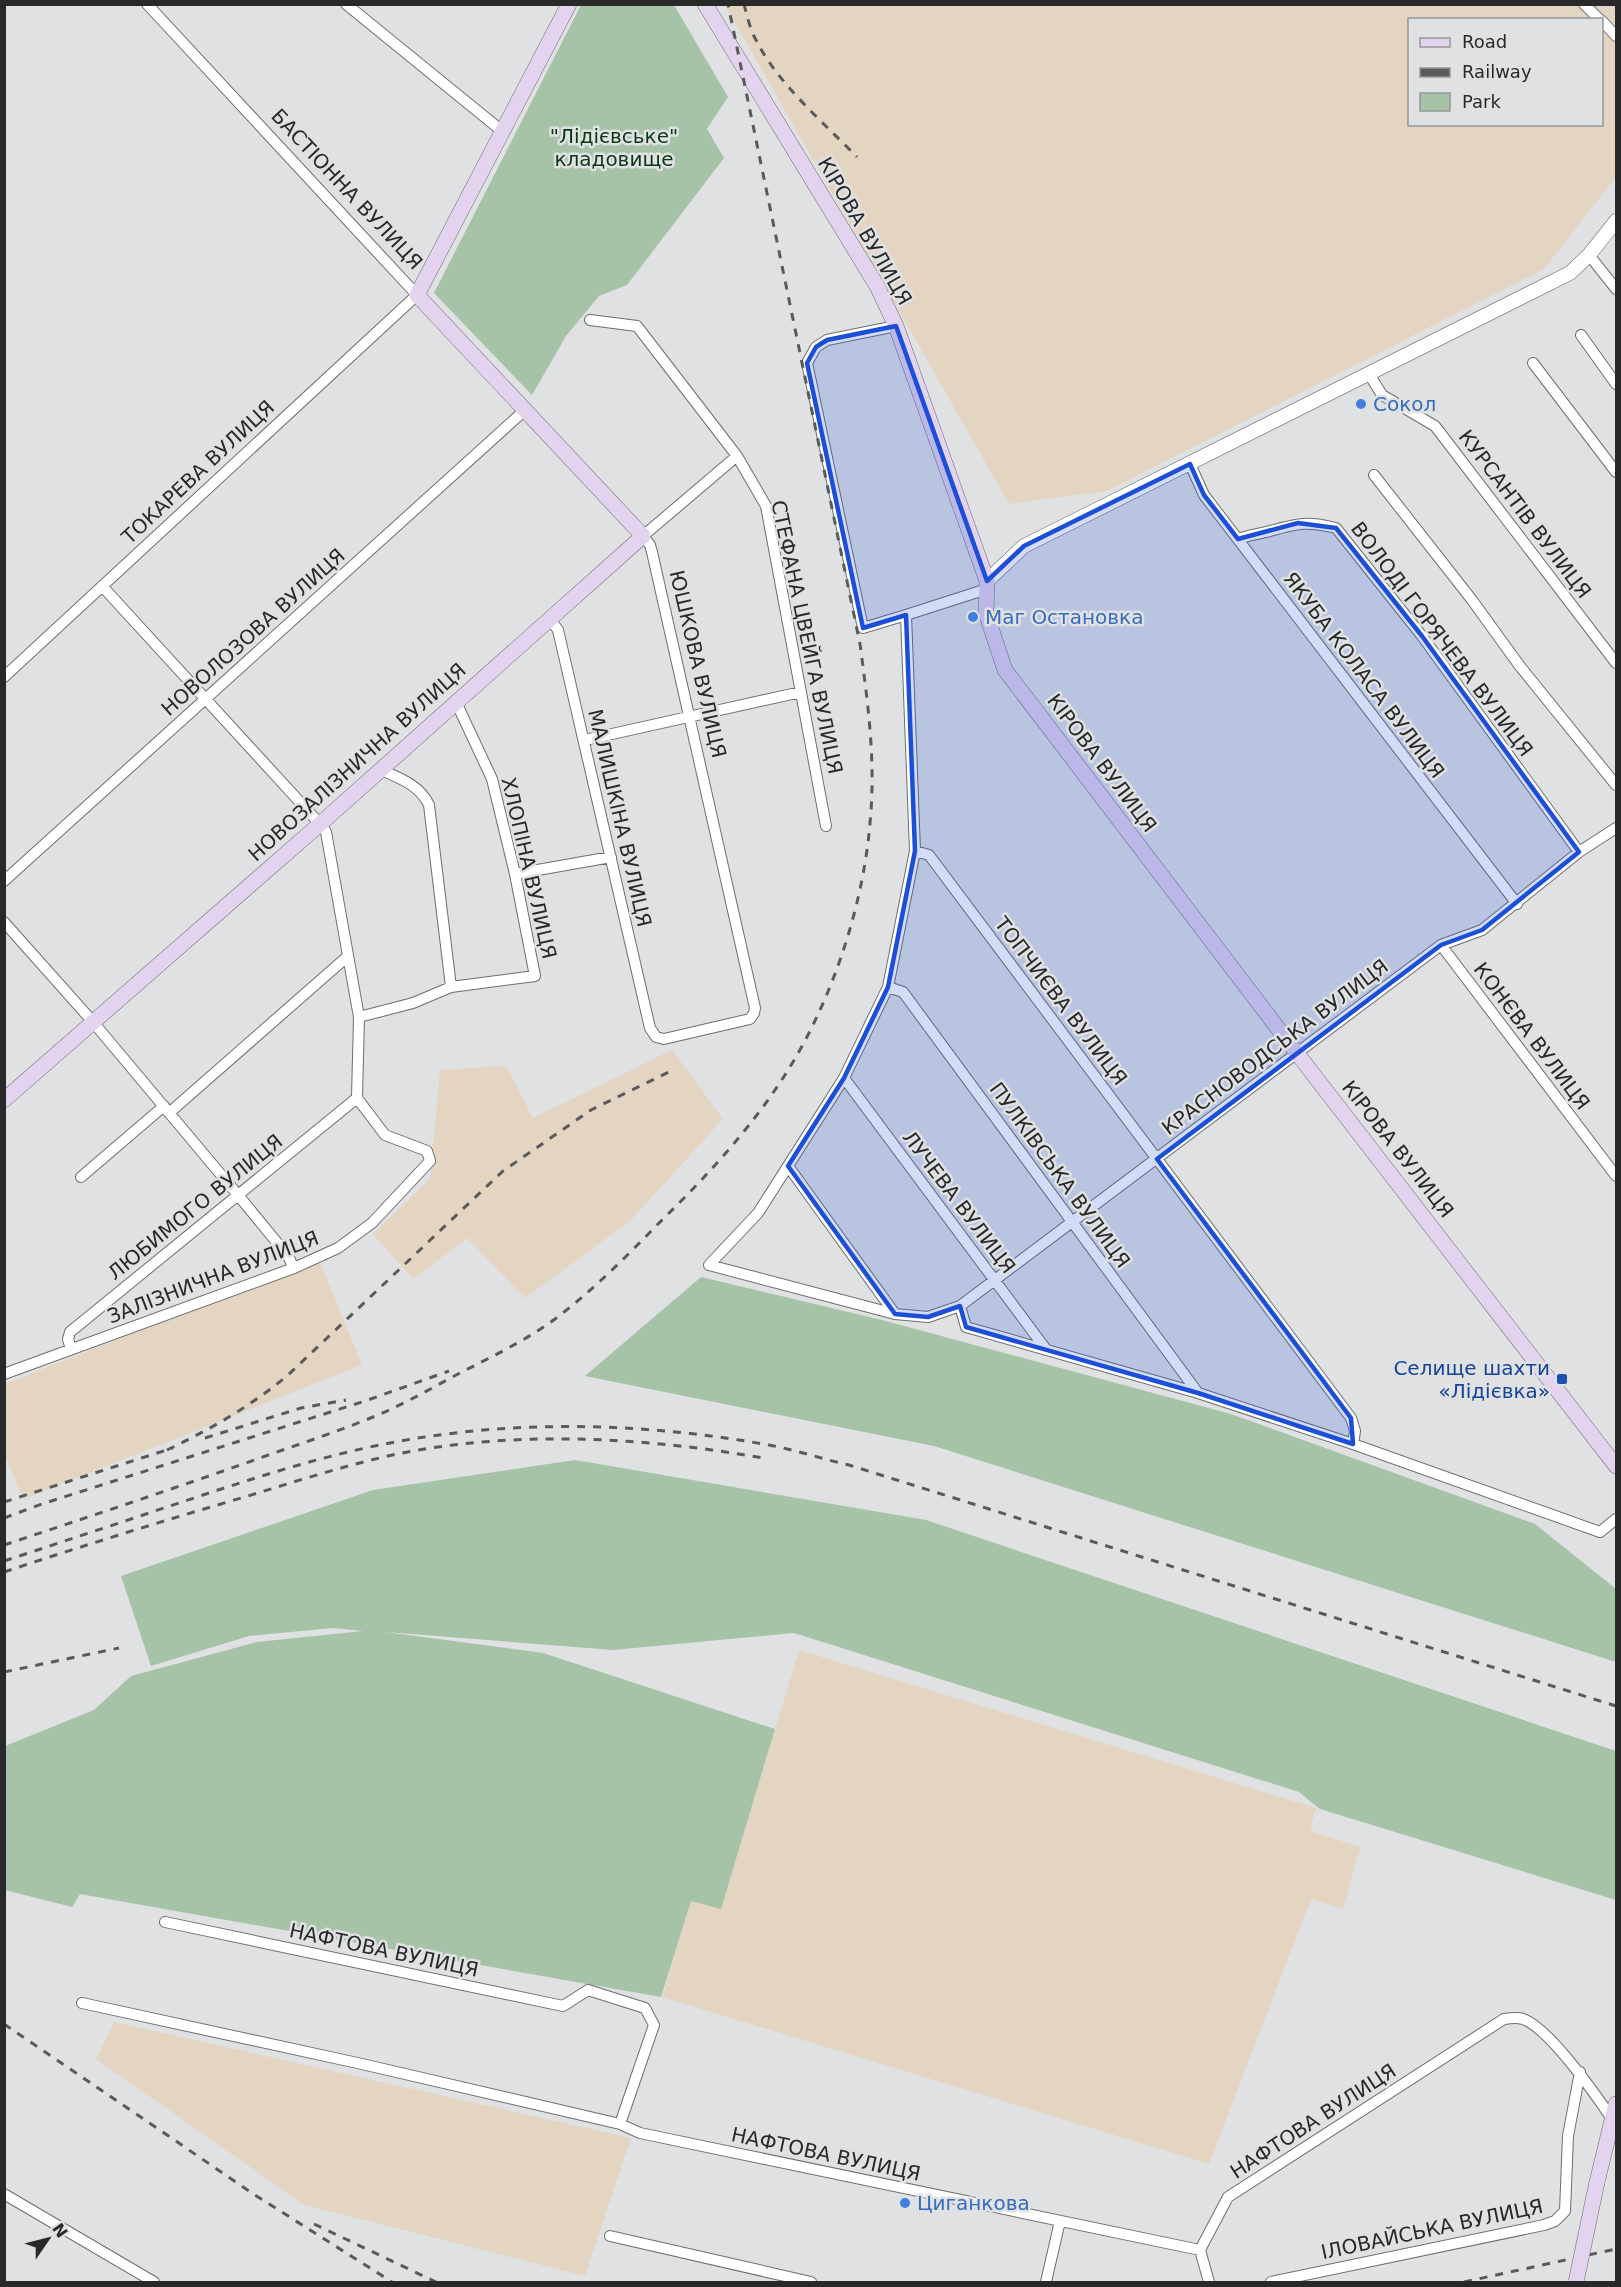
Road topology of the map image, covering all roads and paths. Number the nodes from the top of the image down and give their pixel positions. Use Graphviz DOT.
graph roads {
  1 [pos="147,4"];
  2 [pos="346,4"];
  3 [pos="569,4"];
  4 [pos="705,4"];
  5 [pos="1584,4"];
  6 [pos="1599,18"];
  7 [pos="1603,22"];
  8 [pos="1617,36"];
  9 [pos="502,131"];
  10 [pos="1617,221"];
  11 [pos="1589,255"];
  12 [pos="1617,289"];
  13 [pos="417,295"];
  14 [pos="590,320"];
  15 [pos="896,326"];
  16 [pos="1581,335"];
  17 [pos="1533,363"];
  18 [pos="1369,374"];
  19 [pos="1617,384"];
  20 [pos="525,410"];
  21 [pos="737,456"];
  22 [pos="1190,464"];
  23 [pos="1617,472"];
  24 [pos="1374,476"];
  25 [pos="643,536"];
  26 [pos="1238,539"];
  27 [pos="987,585"];
  28 [pos="102,586"];
  29 [pos="906,615"];
  30 [pos="550,619"];
  31 [pos="1617,663"];
  32 [pos="4,677"];
  33 [pos="801,692"];
  34 [pos="206,698"];
  35 [pos="456,702"];
  36 [pos="689,717"];
  37 [pos="585,740"];
  38 [pos="380,769"];
  39 [pos="1617,785"];
  40 [pos="320,824"];
  41 [pos="826,826"];
  42 [pos="1617,828"];
  43 [pos="915,851"];
  44 [pos="1579,852"];
  45 [pos="611,857"];
  46 [pos="515,874"];
  47 [pos="4,881"];
  48 [pos="1516,904"];
  49 [pos="4,922"];
  50 [pos="1441,945"];
  51 [pos="348,956"];
  52 [pos="451,987"];
  53 [pos="888,987"];
  54 [pos="359,1017"];
  55 [pos="93,1022"];
  56 [pos="650,1028"];
  57 [pos="1296,1052"];
  58 [pos="843,1078"];
  59 [pos="357,1098"];
  60 [pos="4,1100"];
  61 [pos="167,1110"];
  62 [pos="1157,1159"];
  63 [pos="789,1166"];
  64 [pos="1617,1176"];
  65 [pos="81,1177"];
  66 [pos="238,1195"];
  67 [pos="1073,1222"];
  68 [pos="294,1268"];
  69 [pos="995,1281"];
  70 [pos="960,1306"];
  71 [pos="895,1314"];
  72 [pos="1045,1348"];
  73 [pos="71,1349"];
  74 [pos="4,1374"];
  75 [pos="1198,1393"];
  76 [pos="1353,1444"];
  77 [pos="1617,1466"];
  78 [pos="1617,1520"];
  79 [pos="165,1922"];
  80 [pos="82,2003"];
  81 [pos="1580,2072"];
  82 [pos="1614,2111"];
  83 [pos="620,2124"];
  84 [pos="4,2194"];
  85 [pos="1060,2221"];
  86 [pos="610,2236"];
  87 [pos="1200,2250"];
  88 [pos="154,2283"];
  89 [pos="811,2283"];
  90 [pos="1047,2283"];
  91 [pos="1209,2283"];
  92 [pos="1271,2283"];
  93 [pos="1576,2283"];
  1 -- 13 [label="street, БАСТІОННА ВУЛИЦЯ"];
  2 -- 9 [label="street"];
  3 -- 9 [label="main road, БАСТІОННА ВУЛИЦЯ"];
  4 -- 15 [label="main road, КІРОВА ВУЛИЦЯ"];
  5 -- 6 [label="street"];
  7 -- 8 [label="street"];
  9 -- 13 [label="main road, БАСТІОННА ВУЛИЦЯ"];
  10 -- 11 [label="street"];
  11 -- 12 [label="street"];
  11 -- 18 [label="street"];
  13 -- 20 [label="main road, ЮШКОВА ВУЛИЦЯ"];
  13 -- 28 [label="street, ТОКАРЕВА ВУЛИЦЯ"];
  14 -- 21 [label="street, СТЕФАНА ЦВЕЙГА ВУЛИЦЯ"];
  15 -- 27 [label="main road, КІРОВА ВУЛИЦЯ"];
  15 -- 29 [label="street"];
  16 -- 19 [label="street"];
  17 -- 23 [label="street"];
  18 -- 22 [label="street"];
  18 -- 31 [label="street, КУРСАНТІВ ВУЛИЦЯ"];
  20 -- 25 [label="main road, ЮШКОВА ВУЛИЦЯ"];
  20 -- 34 [label="street, НОВОЛОЗОВА ВУЛИЦЯ"];
  21 -- 25 [label="street, НОВОЗАЛІЗНИЧНА ВУЛИЦЯ"];
  21 -- 33 [label="street, СТЕФАНА ЦВЕЙГА ВУЛИЦЯ"];
  22 -- 26 [label="street, ЯКУБА КОЛАСА ВУЛИЦЯ"];
  22 -- 27 [label="street"];
  24 -- 39 [label="street"];
  25 -- 30 [label="main road, НОВОЗАЛІЗНИЧНА ВУЛИЦЯ"];
  25 -- 36 [label="street, ЮШКОВА ВУЛИЦЯ"];
  26 -- 44 [label="street, ВОЛОДІ ГОРЯЧЕВА ВУЛИЦЯ"];
  26 -- 48 [label="street, ЯКУБА КОЛАСА ВУЛИЦЯ"];
  27 -- 29 [label="street"];
  27 -- 57 [label="main road, КІРОВА ВУЛИЦЯ"];
  28 -- 32 [label="street, ТОКАРЕВА ВУЛИЦЯ"];
  28 -- 34 [label="street"];
  29 -- 43 [label="street"];
  30 -- 35 [label="main road, НОВОЗАЛІЗНИЧНА ВУЛИЦЯ"];
  30 -- 37 [label="street, МАЛИШКІНА ВУЛИЦЯ"];
  33 -- 36 [label="street"];
  33 -- 41 [label="street, СТЕФАНА ЦВЕЙГА ВУЛИЦЯ"];
  34 -- 40 [label="street"];
  34 -- 47 [label="street, НОВОЛОЗОВА ВУЛИЦЯ"];
  35 -- 38 [label="main road, НОВОЗАЛІЗНИЧНА ВУЛИЦЯ"];
  35 -- 46 [label="street, ХЛОПІНА ВУЛИЦЯ"];
  36 -- 37 [label="street"];
  36 -- 56 [label="street, ЮШКОВА ВУЛИЦЯ"];
  37 -- 45 [label="street, МАЛИШКІНА ВУЛИЦЯ"];
  38 -- 40 [label="main road, НОВОЗАЛІЗНИЧНА ВУЛИЦЯ"];
  38 -- 52 [label="street"];
  40 -- 51 [label="street"];
  40 -- 55 [label="main road, НОВОЗАЛІЗНИЧНА ВУЛИЦЯ"];
  42 -- 44 [label="street, КРАСНОВОДСЬКА ВУЛИЦЯ"];
  43 -- 53 [label="street"];
  43 -- 62 [label="street, ТОПЧИЄВА ВУЛИЦЯ"];
  44 -- 48 [label="street, КРАСНОВОДСЬКА ВУЛИЦЯ"];
  45 -- 46 [label="street"];
  45 -- 56 [label="street, МАЛИШКІНА ВУЛИЦЯ"];
  46 -- 52 [label="street, ХЛОПІНА ВУЛИЦЯ"];
  48 -- 50 [label="street, КРАСНОВОДСЬКА ВУЛИЦЯ"];
  49 -- 55 [label="street"];
  50 -- 57 [label="street, КРАСНОВОДСЬКА ВУЛИЦЯ"];
  50 -- 64 [label="street, КОНЄВА ВУЛИЦЯ"];
  51 -- 54 [label="street"];
  51 -- 61 [label="street"];
  52 -- 54 [label="street"];
  53 -- 58 [label="street"];
  53 -- 67 [label="street, ПУЛКІВСЬКА ВУЛИЦЯ"];
  54 -- 59 [label="street"];
  55 -- 60 [label="main road, НОВОЗАЛІЗНИЧНА ВУЛИЦЯ"];
  55 -- 61 [label="street"];
  57 -- 62 [label="street, КРАСНОВОДСЬКА ВУЛИЦЯ"];
  57 -- 77 [label="main road, КІРОВА ВУЛИЦЯ"];
  58 -- 63 [label="street"];
  58 -- 69 [label="street, ЛУЧЕВА ВУЛИЦЯ"];
  59 -- 66 [label="street, ЛЮБИМОГО ВУЛИЦЯ"];
  59 -- 68 [label="street, ЗАЛІЗНИЧНА ВУЛИЦЯ"];
  61 -- 65 [label="street"];
  61 -- 66 [label="street"];
  62 -- 67 [label="street, КРАСНОВОДСЬКА ВУЛИЦЯ"];
  62 -- 76 [label="street, ТОПЧИЄВА ВУЛИЦЯ"];
  63 -- 71 [label="street"];
  63 -- 71 [label="street, КРАСНОВОДСЬКА ВУЛИЦЯ"];
  66 -- 68 [label="street"];
  66 -- 73 [label="street, ЛЮБИМОГО ВУЛИЦЯ"];
  67 -- 69 [label="street, КРАСНОВОДСЬКА ВУЛИЦЯ"];
  67 -- 75 [label="street, ПУЛКІВСЬКА ВУЛИЦЯ"];
  68 -- 73 [label="street, ЗАЛІЗНИЧНА ВУЛИЦЯ"];
  69 -- 70 [label="street, КРАСНОВОДСЬКА ВУЛИЦЯ"];
  69 -- 72 [label="street, ЛУЧЕВА ВУЛИЦЯ"];
  70 -- 71 [label="street, КРАСНОВОДСЬКА ВУЛИЦЯ"];
  70 -- 72 [label="street"];
  72 -- 75 [label="street"];
  73 -- 74 [label="street, ЗАЛІЗНИЧНА ВУЛИЦЯ"];
  75 -- 76 [label="street"];
  76 -- 78 [label="street"];
  79 -- 83 [label="street, НАФТОВА ВУЛИЦЯ"];
  80 -- 83 [label="street, НАФТОВА ВУЛИЦЯ"];
  81 -- 82 [label="street, НАФТОВА ВУЛИЦЯ"];
  81 -- 87 [label="street, НАФТОВА ВУЛИЦЯ"];
  81 -- 92 [label="street, ІЛОВАЙСЬКА ВУЛИЦЯ"];
  82 -- 93 [label="main road, bridge"];
  83 -- 85 [label="street, НАФТОВА ВУЛИЦЯ"];
  84 -- 88 [label="street"];
  85 -- 87 [label="street, НАФТОВА ВУЛИЦЯ"];
  85 -- 90 [label="street"];
  86 -- 89 [label="street"];
  87 -- 91 [label="street"];
}
